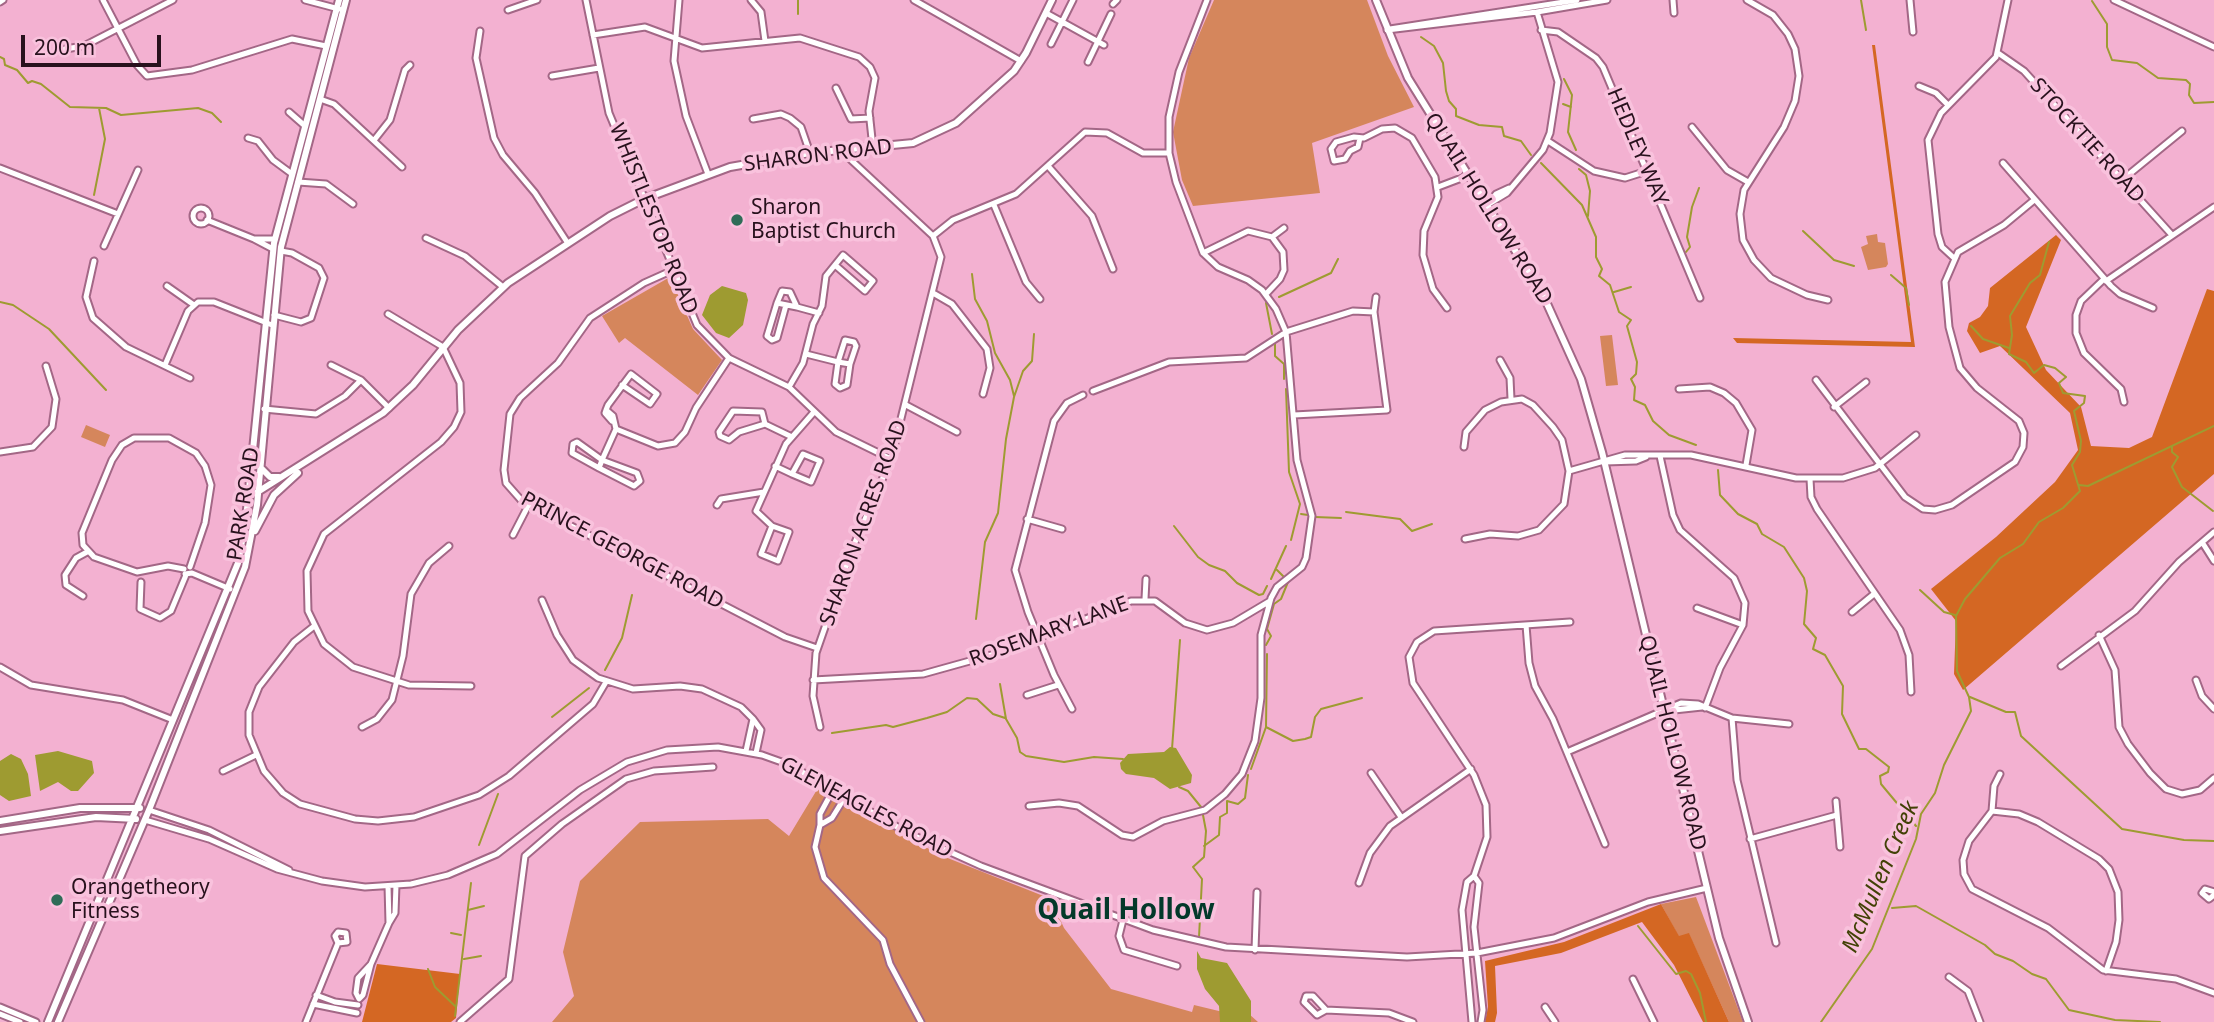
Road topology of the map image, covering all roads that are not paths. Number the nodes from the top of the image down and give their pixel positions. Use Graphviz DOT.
graph roads {
  1 [pos="103,0"];
  2 [pos="173,0"];
  3 [pos="305,0"];
  4 [pos="339,0"];
  5 [pos="346,0"];
  6 [pos="537,0"];
  7 [pos="586,0"];
  8 [pos="679,0"];
  9 [pos="751,0"];
  10 [pos="914,0"];
  11 [pos="1052,0"];
  12 [pos="1073,0"];
  13 [pos="1207,0"];
  14 [pos="1376,0"];
  15 [pos="1577,0"];
  16 [pos="1607,0"];
  17 [pos="1673,0"];
  18 [pos="1746,0"];
  19 [pos="1910,0"];
  20 [pos="2008,0"];
  21 [pos="2114,0"];
  22 [pos="340,9"];
  23 [pos="508,10"];
  24 [pos="1537,12"];
  25 [pos="1046,13"];
  26 [pos="1674,13"];
  27 [pos="1111,14"];
  28 [pos="1063,21"];
  29 [pos="117,29"];
  30 [pos="1387,30"];
  31 [pos="1541,30"];
  32 [pos="480,31"];
  33 [pos="1913,32"];
  34 [pos="593,35"];
  35 [pos="675,39"];
  36 [pos="765,41"];
  37 [pos="1101,43"];
  38 [pos="1051,44"];
  39 [pos="326,46"];
  40 [pos="2214,47"];
  41 [pos="65,50"];
  42 [pos="1998,53"];
  43 [pos="1021,61"];
  44 [pos="1088,62"];
  45 [pos="410,65"];
  46 [pos="599,68"];
  47 [pos="552,76"];
  48 [pos="1919,86"];
  49 [pos="836,88"];
  50 [pos="320,99"];
  51 [pos="1948,105"];
  52 [pos="289,112"];
  53 [pos="870,118"];
  54 [pos="753,119"];
  55 [pos="305,126"];
  56 [pos="1692,127"];
  57 [pos="2182,131"];
  58 [pos="248,138"];
  59 [pos="1360,138"];
  60 [pos="374,139"];
  61 [pos="1548,141"];
  62 [pos="873,148"];
  63 [pos="846,151"];
  64 [pos="810,153"];
  65 [pos="1169,153"];
  66 [pos="2003,163"];
  67 [pos="1048,166"];
  68 [pos="402,167"];
  69 [pos="0,168"];
  70 [pos="138,170"];
  71 [pos="1647,171"];
  72 [pos="292,174"];
  73 [pos="708,174"];
  74 [pos="1467,176"];
  75 [pos="2122,180"];
  76 [pos="298,181"];
  77 [pos="1748,182"];
  78 [pos="1438,187"];
  79 [pos="644,200"];
  80 [pos="2033,201"];
  81 [pos="353,204"];
  82 [pos="994,205"];
  83 [pos="1487,205"];
  84 [pos="2214,207"];
  85 [pos="118,214"];
  86 [pos="207,220"];
  87 [pos="1284,228"];
  88 [pos="2171,234"];
  89 [pos="933,236"];
  90 [pos="1272,237"];
  91 [pos="426,238"];
  92 [pos="254,239"];
  93 [pos="275,239"];
  94 [pos="566,242"];
  95 [pos="104,246"];
  96 [pos="277,250"];
  97 [pos="1203,253"];
  98 [pos="1954,258"];
  99 [pos="94,261"];
  100 [pos="835,265"];
  101 [pos="1113,269"];
  102 [pos="673,270"];
  103 [pos="2105,280"];
  104 [pos="167,286"];
  105 [pos="503,287"];
  106 [pos="933,293"];
  107 [pos="1266,294"];
  108 [pos="1376,297"];
  109 [pos="1700,298"];
  110 [pos="1040,299"];
  111 [pos="1828,300"];
  112 [pos="777,303"];
  113 [pos="194,304"];
  114 [pos="786,304"];
  115 [pos="797,307"];
  116 [pos="1447,308"];
  117 [pos="2153,308"];
  118 [pos="821,310"];
  119 [pos="1374,312"];
  120 [pos="388,314"];
  121 [pos="274,315"];
  122 [pos="264,323"];
  123 [pos="272,325"];
  124 [pos="1286,332"];
  125 [pos="443,347"];
  126 [pos="806,354"];
  127 [pos="729,358"];
  128 [pos="1500,360"];
  129 [pos="838,362"];
  130 [pos="850,364"];
  131 [pos="165,365"];
  132 [pos="331,365"];
  133 [pos="46,366"];
  134 [pos="190,378"];
  135 [pos="361,380"];
  136 [pos="1816,380"];
  137 [pos="1866,382"];
  138 [pos="622,385"];
  139 [pos="789,387"];
  140 [pos="1679,389"];
  141 [pos="1093,391"];
  142 [pos="983,394"];
  143 [pos="1083,395"];
  144 [pos="1511,399"];
  145 [pos="2124,402"];
  146 [pos="906,405"];
  147 [pos="1834,407"];
  148 [pos="389,408"];
  149 [pos="264,410"];
  150 [pos="814,412"];
  151 [pos="1294,415"];
  152 [pos="765,424"];
  153 [pos="616,429"];
  154 [pos="957,432"];
  155 [pos="1916,435"];
  156 [pos="792,437"];
  157 [pos="1464,447"];
  158 [pos="0,452"];
  159 [pos="1660,456"];
  160 [pos="891,459"];
  161 [pos="311,460"];
  162 [pos="602,460"];
  163 [pos="1605,462"];
  164 [pos="1879,464"];
  165 [pos="1746,465"];
  166 [pos="260,466"];
  167 [pos="775,466"];
  168 [pos="599,468"];
  169 [pos="1569,471"];
  170 [pos="792,474"];
  171 [pos="288,475"];
  172 [pos="1810,479"];
  173 [pos="258,492"];
  174 [pos="764,492"];
  175 [pos="249,498"];
  176 [pos="529,504"];
  177 [pos="717,505"];
  178 [pos="1027,519"];
  179 [pos="772,526"];
  180 [pos="1062,529"];
  181 [pos="2214,532"];
  182 [pos="513,535"];
  183 [pos="252,539"];
  184 [pos="1465,539"];
  185 [pos="2202,542"];
  186 [pos="449,546"];
  187 [pos="88,552"];
  188 [pos="2214,561"];
  189 [pos="188,571"];
  190 [pos="1146,579"];
  191 [pos="141,582"];
  192 [pos="226,588"];
  193 [pos="236,592"];
  194 [pos="1874,594"];
  195 [pos="83,596"];
  196 [pos="1145,599"];
  197 [pos="542,600"];
  198 [pos="1270,601"];
  199 [pos="1697,608"];
  200 [pos="1853,612"];
  201 [pos="1570,622"];
  202 [pos="1526,625"];
  203 [pos="1743,625"];
  204 [pos="313,627"];
  205 [pos="2099,635"];
  206 [pos="1038,637"];
  207 [pos="817,648"];
  208 [pos="2061,666"];
  209 [pos="0,667"];
  210 [pos="813,680"];
  211 [pos="2196,680"];
  212 [pos="397,682"];
  213 [pos="606,682"];
  214 [pos="1058,685"];
  215 [pos="471,686"];
  216 [pos="1911,692"];
  217 [pos="1027,695"];
  218 [pos="1704,707"];
  219 [pos="1072,709"];
  220 [pos="2214,709"];
  221 [pos="1665,712"];
  222 [pos="1732,718"];
  223 [pos="754,719"];
  224 [pos="173,720"];
  225 [pos="1789,724"];
  226 [pos="362,727"];
  227 [pos="820,727"];
  228 [pos="746,751"];
  229 [pos="1567,752"];
  230 [pos="756,753"];
  231 [pos="256,755"];
  232 [pos="713,767"];
  233 [pos="1471,769"];
  234 [pos="223,771"];
  235 [pos="1371,773"];
  236 [pos="2000,774"];
  237 [pos="2214,778"];
  238 [pos="833,790"];
  239 [pos="845,797"];
  240 [pos="1836,801"];
  241 [pos="1029,806"];
  242 [pos="138,808"];
  243 [pos="149,810"];
  244 [pos="1992,811"];
  245 [pos="1837,815"];
  246 [pos="1401,817"];
  247 [pos="134,818"];
  248 [pos="145,820"];
  249 [pos="0,821"];
  250 [pos="821,825"];
  251 [pos="0,831"];
  252 [pos="1750,839"];
  253 [pos="1605,844"];
  254 [pos="1840,847"];
  255 [pos="291,872"];
  256 [pos="1474,876"];
  257 [pos="1359,883"];
  258 [pos="396,885"];
  259 [pos="388,886"];
  260 [pos="1707,888"];
  261 [pos="1257,892"];
  262 [pos="1123,920"];
  263 [pos="389,923"];
  264 [pos="338,943"];
  265 [pos="1776,943"];
  266 [pos="1255,950"];
  267 [pos="1477,953"];
  268 [pos="1465,954"];
  269 [pos="371,964"];
  270 [pos="1177,966"];
  271 [pos="2106,971"];
  272 [pos="1949,977"];
  273 [pos="1633,979"];
  274 [pos="2214,993"];
  275 [pos="316,995"];
  276 [pos="358,1002"];
  277 [pos="313,1004"];
  278 [pos="0,1007"];
  279 [pos="1545,1007"];
  280 [pos="1326,1010"];
  281 [pos="357,1013"];
  282 [pos="0,1014"];
  283 [pos="20,1022"];
  284 [pos="36,1022"];
  285 [pos="48,1022"];
  286 [pos="58,1022"];
  287 [pos="306,1022"];
  288 [pos="356,1022"];
  289 [pos="460,1022"];
  290 [pos="921,1022"];
  291 [pos="1413,1022"];
  292 [pos="1472,1022"];
  293 [pos="1481,1022"];
  294 [pos="1555,1022"];
  295 [pos="1654,1022"];
  296 [pos="1748,1022"];
  297 [pos="1980,1022"];
  1 -- 29 [label="street"];
  2 -- 29 [label="street"];
  3 -- 22 [label="street"];
  4 -- 22 [label="main road, PARK ROAD"];
  5 -- 22 [label="main road, PARK ROAD"];
  6 -- 23 [label="street"];
  7 -- 34 [label="street, WHISTLESTOP ROAD"];
  8 -- 35 [label="street"];
  9 -- 36 [label="street"];
  10 -- 43 [label="street"];
  11 -- 25 [label="main road, SHARON ROAD"];
  12 -- 28 [label="street"];
  13 -- 65 [label="street"];
  14 -- 30 [label="main road, QUAIL HOLLOW ROAD"];
  15 -- 30 [label="street"];
  16 -- 24 [label="street"];
  17 -- 26 [label="street"];
  18 -- 77 [label="street"];
  19 -- 33 [label="street"];
  20 -- 42 [label="street"];
  21 -- 40 [label="street"];
  22 -- 39 [label="main road, PARK ROAD"];
  22 -- 50 [label="main road, PARK ROAD"];
  24 -- 30 [label="street"];
  24 -- 31 [label="street"];
  25 -- 28 [label="street"];
  25 -- 43 [label="main road, SHARON ROAD"];
  27 -- 37 [label="street"];
  28 -- 37 [label="street"];
  28 -- 38 [label="street"];
  29 -- 39 [label="street"];
  29 -- 41 [label="street"];
  30 -- 74 [label="main road, QUAIL HOLLOW ROAD"];
  31 -- 61 [label="street"];
  31 -- 71 [label="street, HEDLEY WAY"];
  32 -- 94 [label="street"];
  34 -- 35 [label="street"];
  34 -- 46 [label="street, WHISTLESTOP ROAD"];
  35 -- 36 [label="street"];
  35 -- 73 [label="street"];
  36 -- 53 [label="street"];
  37 -- 44 [label="street"];
  39 -- 55 [label="main road, PARK ROAD"];
  42 -- 51 [label="street"];
  42 -- 75 [label="street, STOCKTIE ROAD"];
  43 -- 62 [label="main road, SHARON ROAD"];
  45 -- 60 [label="street"];
  46 -- 47 [label="street"];
  46 -- 79 [label="street, WHISTLESTOP ROAD"];
  48 -- 51 [label="street"];
  49 -- 53 [label="street"];
  50 -- 60 [label="street"];
  50 -- 76 [label="main road, PARK ROAD"];
  51 -- 98 [label="street"];
  52 -- 55 [label="street"];
  53 -- 62 [label="street"];
  54 -- 64 [label="street"];
  55 -- 72 [label="main road, PARK ROAD"];
  56 -- 77 [label="street"];
  57 -- 75 [label="street"];
  58 -- 72 [label="street"];
  59 -- 59 [label="street"];
  59 -- 78 [label="street"];
  60 -- 68 [label="street"];
  61 -- 71 [label="street"];
  61 -- 83 [label="street"];
  62 -- 63 [label="main road, SHARON ROAD"];
  63 -- 64 [label="main road, SHARON ROAD"];
  63 -- 89 [label="street"];
  64 -- 73 [label="main road, SHARON ROAD"];
  65 -- 67 [label="street"];
  65 -- 97 [label="street"];
  66 -- 80 [label="street"];
  67 -- 82 [label="street"];
  67 -- 101 [label="street"];
  69 -- 85 [label="street"];
  70 -- 85 [label="street"];
  71 -- 109 [label="street, HEDLEY WAY"];
  72 -- 93 [label="main road, PARK ROAD"];
  73 -- 79 [label="main road, SHARON ROAD"];
  74 -- 78 [label="street"];
  74 -- 83 [label="main road, QUAIL HOLLOW ROAD"];
  75 -- 88 [label="street, STOCKTIE ROAD"];
  76 -- 81 [label="street"];
  76 -- 96 [label="main road, PARK ROAD"];
  77 -- 111 [label="street"];
  78 -- 116 [label="street"];
  79 -- 94 [label="main road, SHARON ROAD"];
  79 -- 102 [label="street, WHISTLESTOP ROAD"];
  80 -- 98 [label="street"];
  80 -- 103 [label="street"];
  82 -- 89 [label="street"];
  82 -- 110 [label="street"];
  83 -- 163 [label="main road, QUAIL HOLLOW ROAD"];
  84 -- 88 [label="street"];
  85 -- 95 [label="street"];
  86 -- 92 [label="street"];
  87 -- 90 [label="street"];
  88 -- 103 [label="street"];
  89 -- 106 [label="street, SHARON ACRES ROAD"];
  90 -- 97 [label="street"];
  90 -- 107 [label="street"];
  91 -- 105 [label="street"];
  92 -- 93 [label="street"];
  92 -- 96 [label="street"];
  93 -- 96 [label="main road, PARK ROAD"];
  94 -- 105 [label="main road, SHARON ROAD"];
  96 -- 121 [label="main road, PARK ROAD"];
  96 -- 121 [label="street"];
  96 -- 122 [label="main road, PARK ROAD"];
  97 -- 107 [label="street"];
  98 -- 164 [label="street"];
  99 -- 131 [label="street"];
  100 -- 100 [label="street"];
  100 -- 118 [label="street"];
  102 -- 127 [label="street, WHISTLESTOP ROAD"];
  102 -- 176 [label="street, PRINCE GEORGE ROAD"];
  103 -- 117 [label="street"];
  103 -- 145 [label="street"];
  104 -- 113 [label="street"];
  105 -- 125 [label="main road, SHARON ROAD"];
  106 -- 142 [label="street"];
  106 -- 146 [label="street, SHARON ACRES ROAD"];
  107 -- 124 [label="street"];
  108 -- 119 [label="street"];
  112 -- 114 [label="street"];
  112 -- 114 [label="street"];
  112 -- 115 [label="street"];
  113 -- 122 [label="street"];
  113 -- 131 [label="street"];
  114 -- 115 [label="street"];
  115 -- 118 [label="street"];
  118 -- 126 [label="street"];
  119 -- 124 [label="street"];
  119 -- 151 [label="street"];
  120 -- 125 [label="street"];
  121 -- 123 [label="main road, PARK ROAD"];
  122 -- 123 [label="street"];
  122 -- 175 [label="main road, PARK ROAD"];
  123 -- 149 [label="main road, PARK ROAD"];
  124 -- 141 [label="street"];
  124 -- 151 [label="street"];
  125 -- 148 [label="main road, SHARON ROAD"];
  125 -- 204 [label="street"];
  126 -- 129 [label="street"];
  126 -- 139 [label="street"];
  127 -- 139 [label="street, WHISTLESTOP ROAD"];
  127 -- 153 [label="street"];
  128 -- 144 [label="street"];
  129 -- 130 [label="street"];
  129 -- 130 [label="street"];
  129 -- 130 [label="street"];
  131 -- 134 [label="street"];
  132 -- 135 [label="street"];
  133 -- 158 [label="street"];
  135 -- 148 [label="street"];
  135 -- 149 [label="street"];
  136 -- 147 [label="street"];
  137 -- 147 [label="street"];
  138 -- 138 [label="street"];
  138 -- 153 [label="street"];
  139 -- 150 [label="street, WHISTLESTOP ROAD"];
  140 -- 165 [label="street"];
  143 -- 178 [label="street"];
  144 -- 157 [label="street"];
  144 -- 169 [label="street"];
  146 -- 154 [label="street"];
  146 -- 160 [label="street, SHARON ACRES ROAD"];
  147 -- 164 [label="street"];
  148 -- 161 [label="main road, SHARON ROAD"];
  149 -- 166 [label="main road, PARK ROAD"];
  150 -- 156 [label="street"];
  150 -- 160 [label="street, WHISTLESTOP ROAD"];
  151 -- 198 [label="street"];
  152 -- 152 [label="street"];
  152 -- 156 [label="street"];
  153 -- 162 [label="street"];
  155 -- 164 [label="street"];
  156 -- 167 [label="street"];
  159 -- 163 [label="street"];
  159 -- 165 [label="street"];
  159 -- 203 [label="street"];
  160 -- 207 [label="street, SHARON ACRES ROAD"];
  161 -- 171 [label="main road, SHARON ROAD"];
  161 -- 183 [label="main road"];
  162 -- 168 [label="street"];
  162 -- 168 [label="street"];
  162 -- 168 [label="street"];
  163 -- 169 [label="street"];
  163 -- 221 [label="main road, QUAIL HOLLOW ROAD"];
  164 -- 172 [label="street"];
  165 -- 172 [label="street"];
  166 -- 171 [label="main road"];
  166 -- 173 [label="main road, PARK ROAD"];
  167 -- 170 [label="street"];
  167 -- 174 [label="street"];
  169 -- 184 [label="street"];
  170 -- 170 [label="street"];
  171 -- 173 [label="main road, SHARON ROAD"];
  172 -- 194 [label="street"];
  173 -- 175 [label="main road, SHARON ROAD"];
  173 -- 183 [label="main road, PARK ROAD"];
  174 -- 177 [label="street"];
  174 -- 179 [label="street"];
  175 -- 192 [label="main road, PARK ROAD"];
  176 -- 182 [label="street"];
  176 -- 207 [label="street, PRINCE GEORGE ROAD"];
  178 -- 180 [label="street"];
  178 -- 206 [label="street"];
  179 -- 179 [label="street"];
  181 -- 185 [label="street"];
  183 -- 193 [label="main road, PARK ROAD"];
  185 -- 188 [label="street"];
  185 -- 205 [label="street"];
  186 -- 212 [label="street"];
  187 -- 189 [label="street"];
  187 -- 189 [label="street"];
  187 -- 195 [label="street"];
  189 -- 191 [label="street"];
  189 -- 192 [label="street"];
  190 -- 196 [label="street"];
  192 -- 193 [label="street"];
  192 -- 224 [label="main road, PARK ROAD"];
  193 -- 243 [label="main road, PARK ROAD"];
  194 -- 200 [label="street"];
  194 -- 216 [label="street"];
  196 -- 198 [label="street, ROSEMARY LANE"];
  196 -- 206 [label="street, ROSEMARY LANE"];
  197 -- 213 [label="street"];
  198 -- 241 [label="street"];
  199 -- 203 [label="street"];
  201 -- 202 [label="street"];
  202 -- 229 [label="street"];
  202 -- 233 [label="street"];
  203 -- 218 [label="street"];
  204 -- 212 [label="street"];
  204 -- 231 [label="street"];
  205 -- 208 [label="street"];
  205 -- 237 [label="street"];
  206 -- 210 [label="street, ROSEMARY LANE"];
  206 -- 214 [label="street"];
  207 -- 210 [label="street, SHARON ACRES ROAD"];
  209 -- 224 [label="street"];
  210 -- 227 [label="street, SHARON ACRES ROAD"];
  211 -- 220 [label="street"];
  212 -- 215 [label="street"];
  212 -- 226 [label="street"];
  213 -- 223 [label="street"];
  213 -- 231 [label="street"];
  214 -- 217 [label="street"];
  214 -- 219 [label="street"];
  218 -- 221 [label="street"];
  218 -- 222 [label="street"];
  221 -- 229 [label="street"];
  221 -- 260 [label="main road, QUAIL HOLLOW ROAD"];
  222 -- 225 [label="street"];
  222 -- 252 [label="street"];
  223 -- 228 [label="street"];
  223 -- 230 [label="street"];
  224 -- 242 [label="main road, PARK ROAD"];
  228 -- 230 [label="street, GLENEAGLES ROAD"];
  228 -- 258 [label="street, GLENEAGLES ROAD"];
  229 -- 253 [label="street"];
  230 -- 238 [label="street, GLENEAGLES ROAD"];
  231 -- 234 [label="street"];
  232 -- 289 [label="street"];
  233 -- 246 [label="street"];
  233 -- 256 [label="street"];
  235 -- 246 [label="street"];
  236 -- 244 [label="street"];
  238 -- 239 [label="street, GLENEAGLES ROAD"];
  238 -- 250 [label="street"];
  239 -- 250 [label="street"];
  239 -- 262 [label="street, GLENEAGLES ROAD"];
  240 -- 245 [label="street"];
  242 -- 243 [label="main road"];
  242 -- 247 [label="main road, PARK ROAD"];
  242 -- 249 [label="main road"];
  243 -- 248 [label="main road, PARK ROAD"];
  243 -- 255 [label="street, GLENEAGLES ROAD"];
  244 -- 271 [label="street"];
  244 -- 271 [label="street"];
  245 -- 252 [label="street"];
  245 -- 254 [label="street"];
  246 -- 257 [label="street"];
  247 -- 248 [label="main road"];
  247 -- 251 [label="main road"];
  247 -- 285 [label="main road, PARK ROAD"];
  248 -- 255 [label="street, GLENEAGLES ROAD"];
  248 -- 286 [label="main road, PARK ROAD"];
  250 -- 290 [label="street"];
  252 -- 265 [label="street"];
  255 -- 259 [label="street, GLENEAGLES ROAD"];
  256 -- 267 [label="street"];
  256 -- 268 [label="street"];
  258 -- 259 [label="street, GLENEAGLES ROAD"];
  258 -- 263 [label="street"];
  259 -- 263 [label="street"];
  260 -- 267 [label="street, GLENEAGLES ROAD"];
  260 -- 296 [label="main road, QUAIL HOLLOW ROAD"];
  261 -- 266 [label="street"];
  262 -- 266 [label="street, GLENEAGLES ROAD"];
  262 -- 270 [label="street"];
  263 -- 269 [label="street"];
  264 -- 275 [label="street"];
  266 -- 268 [label="street, GLENEAGLES ROAD"];
  267 -- 268 [label="street, GLENEAGLES ROAD"];
  267 -- 293 [label="street"];
  268 -- 292 [label="street"];
  269 -- 276 [label="street"];
  269 -- 276 [label="street"];
  271 -- 274 [label="street"];
  272 -- 297 [label="street"];
  273 -- 295 [label="street"];
  275 -- 276 [label="street"];
  275 -- 277 [label="street"];
  276 -- 281 [label="street"];
  277 -- 281 [label="street"];
  277 -- 287 [label="street"];
  278 -- 284 [label="street"];
  279 -- 294 [label="street"];
  280 -- 291 [label="street"];
  281 -- 288 [label="street"];
  282 -- 283 [label="street"];
}
